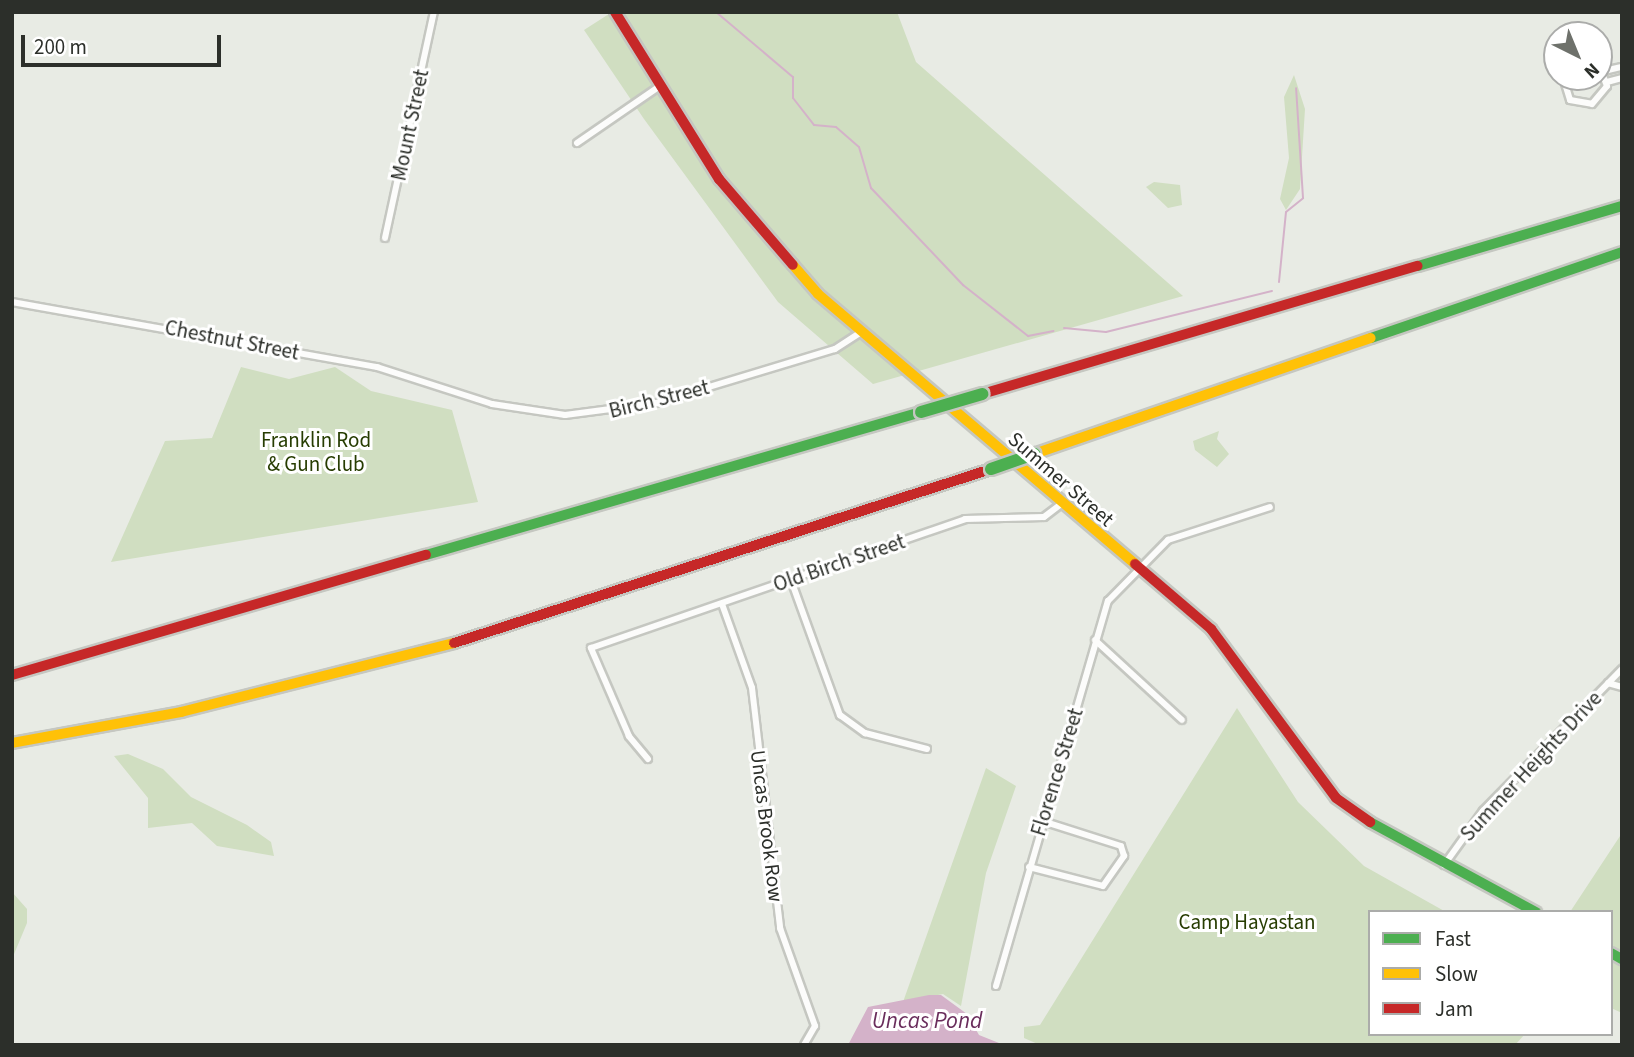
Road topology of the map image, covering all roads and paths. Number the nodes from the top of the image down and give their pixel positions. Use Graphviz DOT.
graph roads {
  1 [pos="434,12"];
  2 [pos="615,12"];
  3 [pos="660,86"];
  4 [pos="1566,91"];
  5 [pos="1603,91"];
  6 [pos="577,143"];
  7 [pos="1622,206"];
  8 [pos="385,238"];
  9 [pos="1622,252"];
  10 [pos="12,302"];
  11 [pos="861,332"];
  12 [pos="449,391"];
  13 [pos="1060,505"];
  14 [pos="1270,507"];
  15 [pos="1136,568"];
  16 [pos="791,580"];
  17 [pos="722,604"];
  18 [pos="1095,640"];
  19 [pos="1622,669"];
  20 [pos="12,675"];
  21 [pos="1608,683"];
  22 [pos="1622,687"];
  23 [pos="1182,720"];
  24 [pos="12,743"];
  25 [pos="927,750"];
  26 [pos="648,759"];
  27 [pos="1042,821"];
  28 [pos="1444,865"];
  29 [pos="1030,867"];
  30 [pos="1532,910"];
  31 [pos="996,986"];
  32 [pos="804,1045"];
  1 -- 8 [label="street, Mount Street"];
  2 -- 3 [label="main road, Summer Street"];
  3 -- 6 [label="street"];
  3 -- 11 [label="main road, Summer Street"];
  4 -- 5 [label="street"];
  7 -- 20 [label="main road, bridge"];
  9 -- 24 [label="main road, bridge"];
  10 -- 12 [label="street, Chestnut Street"];
  11 -- 12 [label="street, Birch Street"];
  11 -- 13 [label="main road, Summer Street"];
  13 -- 15 [label="main road, Summer Street"];
  13 -- 16 [label="street, Old Birch Street"];
  14 -- 15 [label="street, Florence Street"];
  15 -- 18 [label="street, Florence Street"];
  15 -- 28 [label="main road, Summer Street"];
  16 -- 17 [label="street, Old Birch Street"];
  16 -- 25 [label="street"];
  17 -- 26 [label="street, Old Birch Street"];
  17 -- 32 [label="street, Uncas Brook Row"];
  18 -- 23 [label="street"];
  18 -- 27 [label="street, Florence Street"];
  19 -- 21 [label="street, Summer Heights Drive"];
  21 -- 22 [label="street"];
  21 -- 28 [label="street, Summer Heights Drive"];
  27 -- 29 [label="street, Florence Street"];
  27 -- 29 [label="street"];
  28 -- 30 [label="main road, Summer Street"];
  29 -- 31 [label="street, Florence Street"];
}
